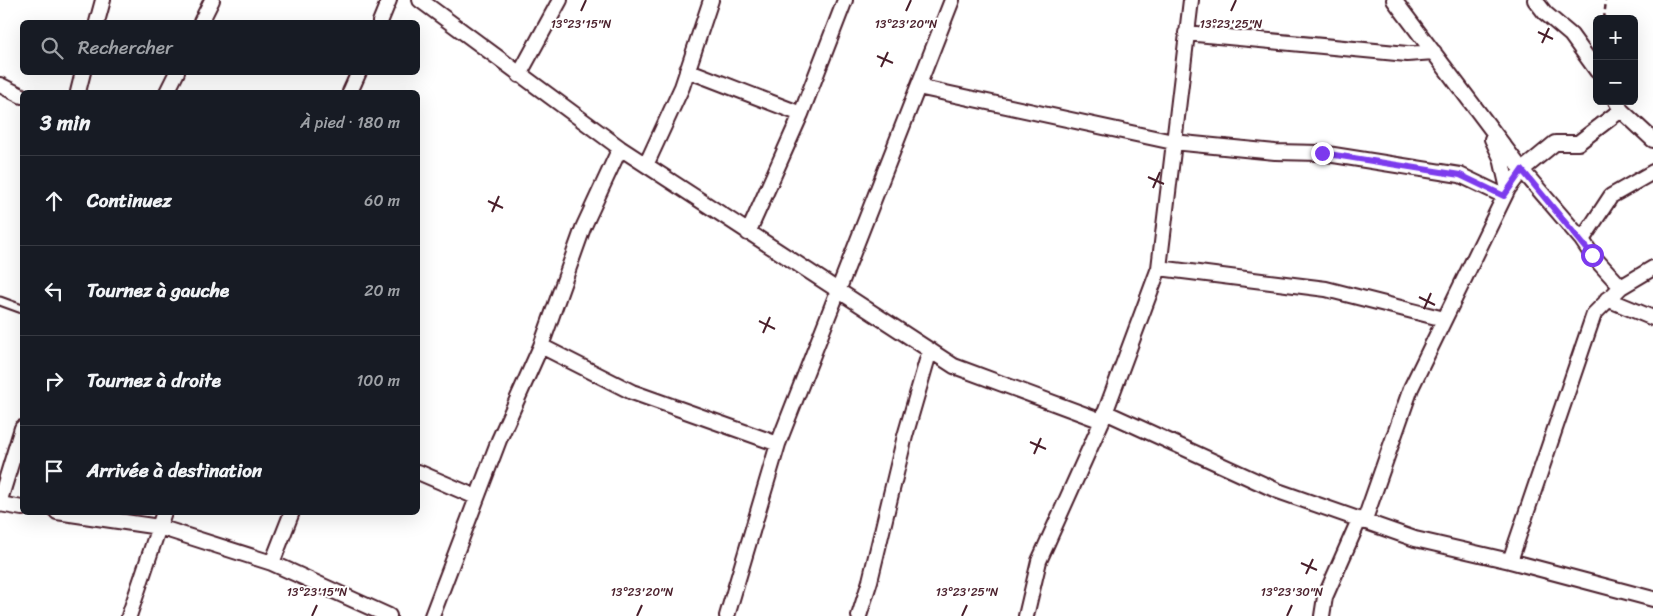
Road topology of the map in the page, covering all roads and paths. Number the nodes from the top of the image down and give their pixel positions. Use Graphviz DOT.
graph roads {
  1 [pos="103,0"];
  2 [pos="212,0"];
  3 [pos="389,0"];
  4 [pos="420,0"];
  5 [pos="560,0"];
  6 [pos="711,0"];
  7 [pos="845,0"];
  8 [pos="952,0"];
  9 [pos="1190,0"];
  10 [pos="1536,0"];
  11 [pos="1606,0"];
  12 [pos="1402,3"];
  13 [pos="1604,15"];
  14 [pos="98,20"];
  15 [pos="203,20"];
  16 [pos="381,20"];
  17 [pos="1186,33"];
  18 [pos="1434,52"];
  19 [pos="1593,64"];
  20 [pos="687,70"];
  21 [pos="82,75"];
  22 [pos="176,75"];
  23 [pos="358,75"];
  24 [pos="519,75"];
  25 [pos="0,85"];
  26 [pos="918,87"];
  27 [pos="78,90"];
  28 [pos="168,90"];
  29 [pos="351,90"];
  30 [pos="20,95"];
  31 [pos="1618,106"];
  32 [pos="801,114"];
  33 [pos="1481,115"];
  34 [pos="1653,140"];
  35 [pos="1173,142"];
  36 [pos="620,148"];
  37 [pos="646,166"];
  38 [pos="1522,170"];
  39 [pos="1653,172"];
  40 [pos="1506,192"];
  41 [pos="748,233"];
  42 [pos="1582,240"];
  43 [pos="1159,268"];
  44 [pos="1653,268"];
  45 [pos="1621,287"];
  46 [pos="839,289"];
  47 [pos="1607,299"];
  48 [pos="0,301"];
  49 [pos="20,308"];
  50 [pos="1653,318"];
  51 [pos="1444,319"];
  52 [pos="541,346"];
  53 [pos="930,350"];
  54 [pos="1104,416"];
  55 [pos="20,435"];
  56 [pos="778,444"];
  57 [pos="420,473"];
  58 [pos="476,497"];
  59 [pos="0,500"];
  60 [pos="0,504"];
  61 [pos="20,508"];
  62 [pos="77,515"];
  63 [pos="163,515"];
  64 [pos="291,515"];
  65 [pos="1362,521"];
  66 [pos="159,527"];
  67 [pos="1510,561"];
  68 [pos="272,563"];
  69 [pos="1653,599"];
  70 [pos="129,616"];
  71 [pos="389,616"];
  72 [pos="432,616"];
  73 [pos="727,616"];
  74 [pos="859,616"];
  75 [pos="1026,616"];
  76 [pos="1322,616"];
  1 -- 14 [label="street"];
  2 -- 15 [label="street"];
  3 -- 16 [label="street"];
  4 -- 24 [label="street"];
  5 -- 24 [label="street"];
  6 -- 20 [label="street"];
  7 -- 32 [label="street"];
  8 -- 26 [label="street"];
  9 -- 17 [label="street"];
  10 -- 19 [label="street"];
  11 -- 13 [label="path"];
  12 -- 18 [label="street"];
  17 -- 18 [label="street"];
  17 -- 35 [label="street"];
  18 -- 33 [label="street"];
  20 -- 32 [label="street"];
  20 -- 37 [label="street"];
  21 -- 27 [label="street"];
  22 -- 28 [label="street"];
  23 -- 29 [label="street"];
  24 -- 36 [label="street"];
  25 -- 30 [label="street"];
  26 -- 35 [label="street"];
  26 -- 46 [label="street"];
  31 -- 34 [label="street"];
  31 -- 38 [label="street"];
  32 -- 41 [label="street"];
  33 -- 38 [label="street"];
  33 -- 40 [label="street"];
  35 -- 40 [label="street"];
  35 -- 43 [label="street"];
  36 -- 37 [label="street"];
  36 -- 52 [label="street"];
  37 -- 41 [label="street"];
  38 -- 40 [label="street"];
  38 -- 42 [label="street"];
  39 -- 42 [label="street"];
  40 -- 51 [label="street"];
  41 -- 46 [label="street"];
  42 -- 45 [label="street"];
  43 -- 51 [label="street"];
  43 -- 54 [label="street"];
  44 -- 45 [label="street"];
  45 -- 47 [label="street"];
  46 -- 53 [label="street"];
  46 -- 56 [label="street"];
  47 -- 50 [label="street"];
  47 -- 67 [label="street"];
  48 -- 49 [label="lane"];
  51 -- 65 [label="street"];
  52 -- 56 [label="street"];
  52 -- 58 [label="street"];
  53 -- 54 [label="street"];
  53 -- 74 [label="street"];
  54 -- 65 [label="street"];
  54 -- 75 [label="street"];
  55 -- 59 [label="street"];
  56 -- 73 [label="street"];
  57 -- 58 [label="street"];
  58 -- 72 [label="street"];
  60 -- 61 [label="street"];
  62 -- 66 [label="street"];
  63 -- 66 [label="street"];
  64 -- 68 [label="street"];
  65 -- 67 [label="street"];
  65 -- 76 [label="street"];
  66 -- 68 [label="street"];
  66 -- 70 [label="street"];
  67 -- 69 [label="street"];
  68 -- 71 [label="street"];
}
